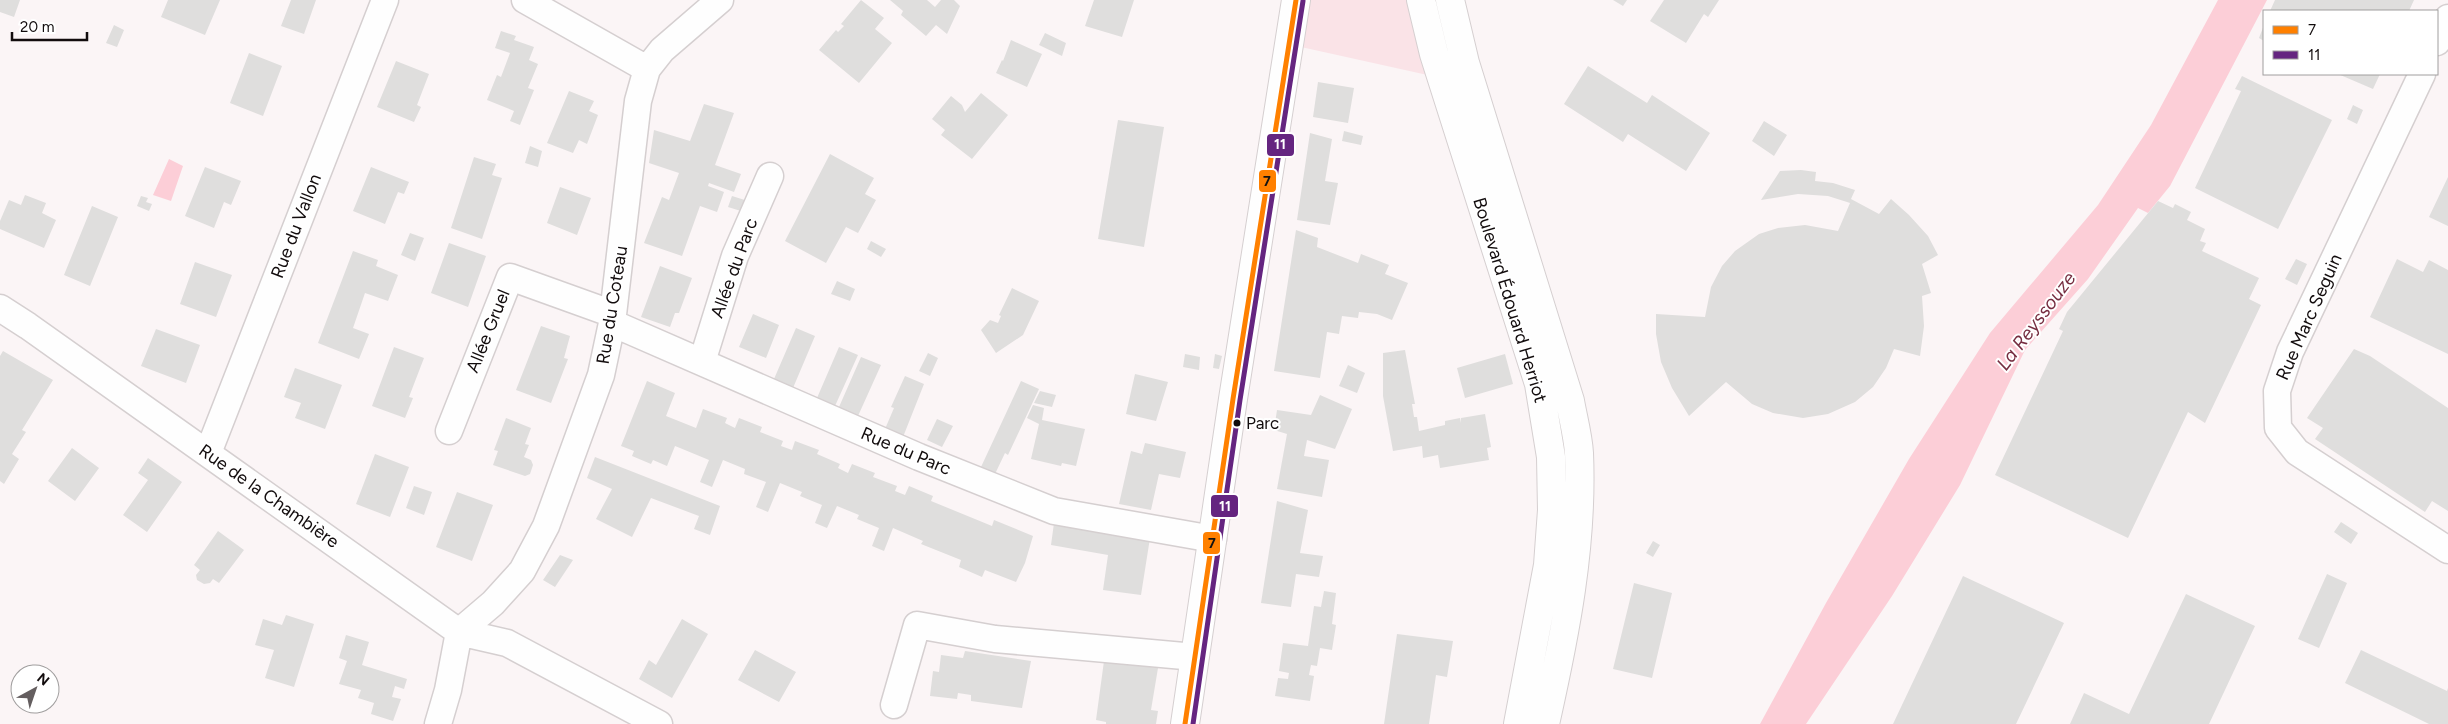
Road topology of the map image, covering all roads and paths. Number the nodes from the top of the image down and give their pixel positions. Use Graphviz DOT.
graph roads {
  1 [pos="385,0"];
  2 [pos="525,0"];
  3 [pos="720,0"];
  4 [pos="1296,0"];
  5 [pos="1421,0"];
  6 [pos="1450,0"];
  7 [pos="2448,18"];
  8 [pos="2438,40"];
  9 [pos="647,69"];
  10 [pos="2422,75"];
  11 [pos="770,176"];
  12 [pos="0,308"];
  13 [pos="613,319"];
  14 [pos="702,362"];
  15 [pos="448,431"];
  16 [pos="208,453"];
  17 [pos="1213,539"];
  18 [pos="2448,550"];
  19 [pos="459,632"];
  20 [pos="1195,657"];
  21 [pos="894,705"];
  22 [pos="438,724"];
  23 [pos="659,724"];
  24 [pos="1185,724"];
  25 [pos="1518,724"];
  26 [pos="1545,724"];
  1 -- 16 [label="street, Rue du Vallon"];
  2 -- 9 [label="street"];
  3 -- 9 [label="street, Rue du Coteau"];
  4 -- 17 [label="main road"];
  5 -- 25 [label="main road, Boulevard Édouard Herriot"];
  6 -- 26 [label="main road, Boulevard Édouard Herriot"];
  7 -- 8 [label="street"];
  9 -- 13 [label="street, Rue du Coteau"];
  10 -- 18 [label="street, Rue Marc Seguin"];
  11 -- 14 [label="street, Allée du Parc"];
  12 -- 16 [label="street, Rue de la Chambière"];
  13 -- 14 [label="street, Rue du Parc"];
  13 -- 15 [label="street, Allée Gruel"];
  13 -- 19 [label="street, Rue du Coteau"];
  14 -- 17 [label="street, Rue du Parc"];
  16 -- 19 [label="street, Rue de la Chambière"];
  17 -- 20 [label="main road"];
  19 -- 22 [label="street"];
  19 -- 23 [label="street"];
  20 -- 21 [label="street"];
  20 -- 24 [label="main road"];
}
